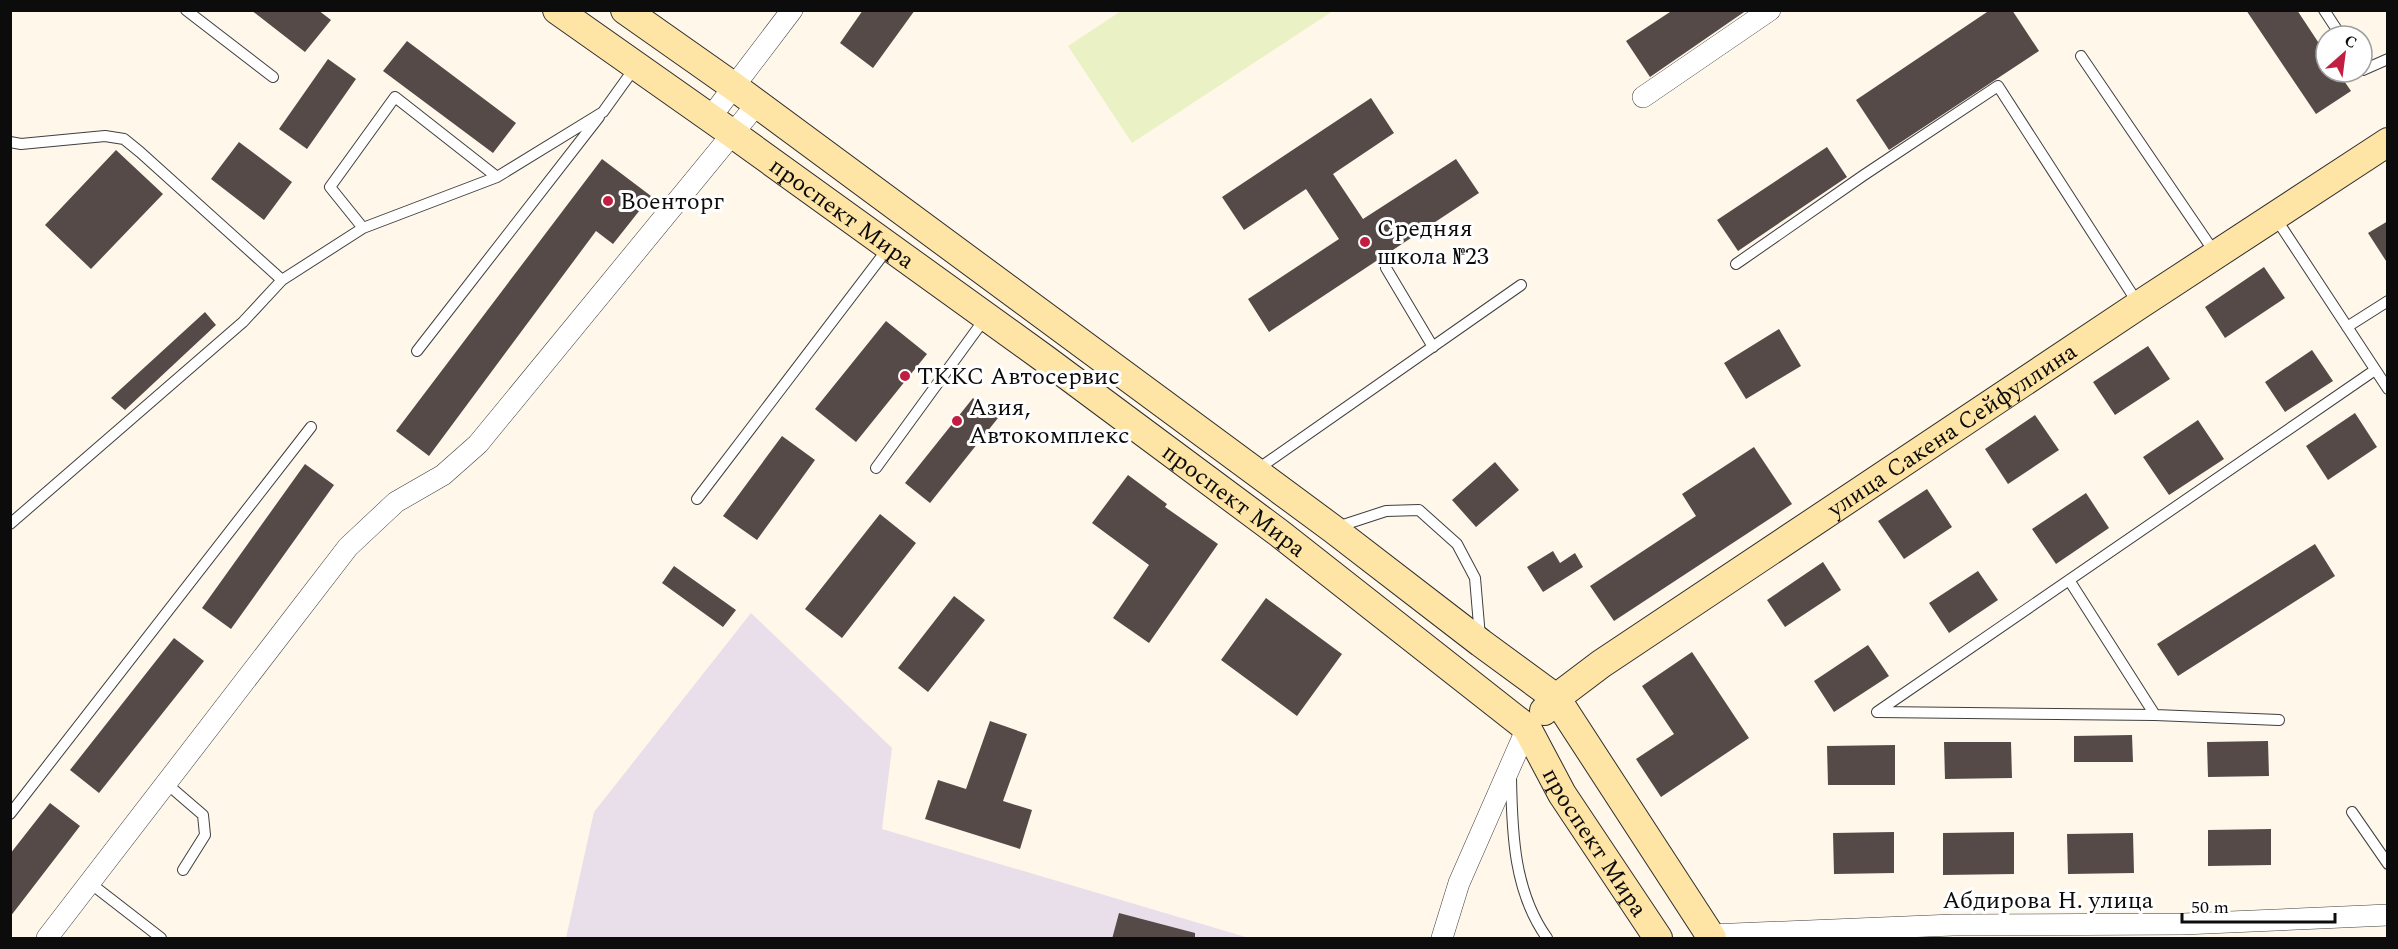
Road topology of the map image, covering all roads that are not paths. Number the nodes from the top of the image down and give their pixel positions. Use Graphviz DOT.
graph roads {
  1 [pos="186,10"];
  2 [pos="557,10"];
  3 [pos="625,10"];
  4 [pos="792,10"];
  5 [pos="1770,10"];
  6 [pos="2324,10"];
  7 [pos="2333,24"];
  8 [pos="2081,56"];
  9 [pos="2388,59"];
  10 [pos="2374,65"];
  11 [pos="636,66"];
  12 [pos="273,77"];
  13 [pos="732,86"];
  14 [pos="1643,97"];
  15 [pos="757,104"];
  16 [pos="603,112"];
  17 [pos="722,126"];
  18 [pos="10,142"];
  19 [pos="2388,142"];
  20 [pos="497,177"];
  21 [pos="2275,217"];
  22 [pos="363,228"];
  23 [pos="889,247"];
  24 [pos="2217,256"];
  25 [pos="1736,264"];
  26 [pos="1386,268"];
  27 [pos="282,280"];
  28 [pos="1521,285"];
  29 [pos="2388,301"];
  30 [pos="2139,305"];
  31 [pos="986,317"];
  32 [pos="2347,327"];
  33 [pos="1433,347"];
  34 [pos="417,351"];
  35 [pos="2376,370"];
  36 [pos="2388,389"];
  37 [pos="311,427"];
  38 [pos="876,468"];
  39 [pos="1254,471"];
  40 [pos="697,499"];
  41 [pos="10,524"];
  42 [pos="1333,529"];
  43 [pos="2069,580"];
  44 [pos="1481,643"];
  45 [pos="1556,698"];
  46 [pos="2155,715"];
  47 [pos="2279,720"];
  48 [pos="1527,728"];
  49 [pos="1511,762"];
  50 [pos="166,783"];
  51 [pos="2352,812"];
  52 [pos="10,814"];
  53 [pos="2388,864"];
  54 [pos="183,870"];
  55 [pos="90,883"];
  56 [pos="2388,915"];
  57 [pos="2183,931"];
  58 [pos="1711,937"];
  59 [pos="47,939"];
  60 [pos="162,939"];
  61 [pos="1442,939"];
  62 [pos="1548,939"];
  63 [pos="1658,939"];
  1 -- 12 [label="lane"];
  2 -- 11 [label="main road, проспект Мира"];
  3 -- 13 [label="main road, проспект Мира"];
  4 -- 13 [label="street"];
  5 -- 14 [label="street"];
  6 -- 7 [label="lane"];
  8 -- 24 [label="lane"];
  9 -- 10 [label="lane"];
  11 -- 16 [label="lane"];
  11 -- 17 [label="main road, проспект Мира"];
  13 -- 15 [label="main road, проспект Мира"];
  13 -- 17 [label="street"];
  15 -- 17 [label="street"];
  15 -- 39 [label="main road, проспект Мира"];
  16 -- 20 [label="lane"];
  16 -- 34 [label="lane"];
  17 -- 23 [label="main road, проспект Мира"];
  17 -- 50 [label="street"];
  18 -- 27 [label="lane"];
  19 -- 21 [label="main road, улица Сакена Сейфуллина"];
  20 -- 22 [label="lane"];
  20 -- 22 [label="lane"];
  21 -- 24 [label="main road, улица Сакена Сейфуллина"];
  21 -- 32 [label="lane"];
  22 -- 27 [label="lane"];
  23 -- 31 [label="main road, проспект Мира"];
  23 -- 40 [label="lane"];
  24 -- 30 [label="main road, улица Сакена Сейфуллина"];
  25 -- 30 [label="lane"];
  26 -- 33 [label="lane"];
  27 -- 41 [label="lane"];
  28 -- 33 [label="lane"];
  29 -- 32 [label="lane"];
  30 -- 45 [label="main road, улица Сакена Сейфуллина"];
  31 -- 38 [label="lane"];
  31 -- 48 [label="main road, проспект Мира"];
  32 -- 35 [label="lane"];
  33 -- 39 [label="lane"];
  35 -- 36 [label="lane"];
  35 -- 43 [label="lane"];
  37 -- 52 [label="lane"];
  39 -- 42 [label="main road, проспект Мира"];
  42 -- 44 [label="main road, проспект Мира"];
  42 -- 44 [label="lane"];
  43 -- 46 [label="lane"];
  43 -- 46 [label="lane"];
  44 -- 45 [label="main road, проспект Мира"];
  45 -- 48 [label="main road, улица Сакена Сейфуллина"];
  45 -- 58 [label="main road, проспект Мира"];
  46 -- 47 [label="lane"];
  48 -- 49 [label="street"];
  48 -- 63 [label="main road, проспект Мира"];
  49 -- 61 [label="street"];
  49 -- 62 [label="lane"];
  50 -- 54 [label="lane"];
  50 -- 55 [label="street"];
  51 -- 53 [label="lane"];
  55 -- 59 [label="street"];
  55 -- 60 [label="lane"];
  56 -- 57 [label="street, Абдирова Н. улица"];
  57 -- 58 [label="street, Абдирова Н. улица"];
}
